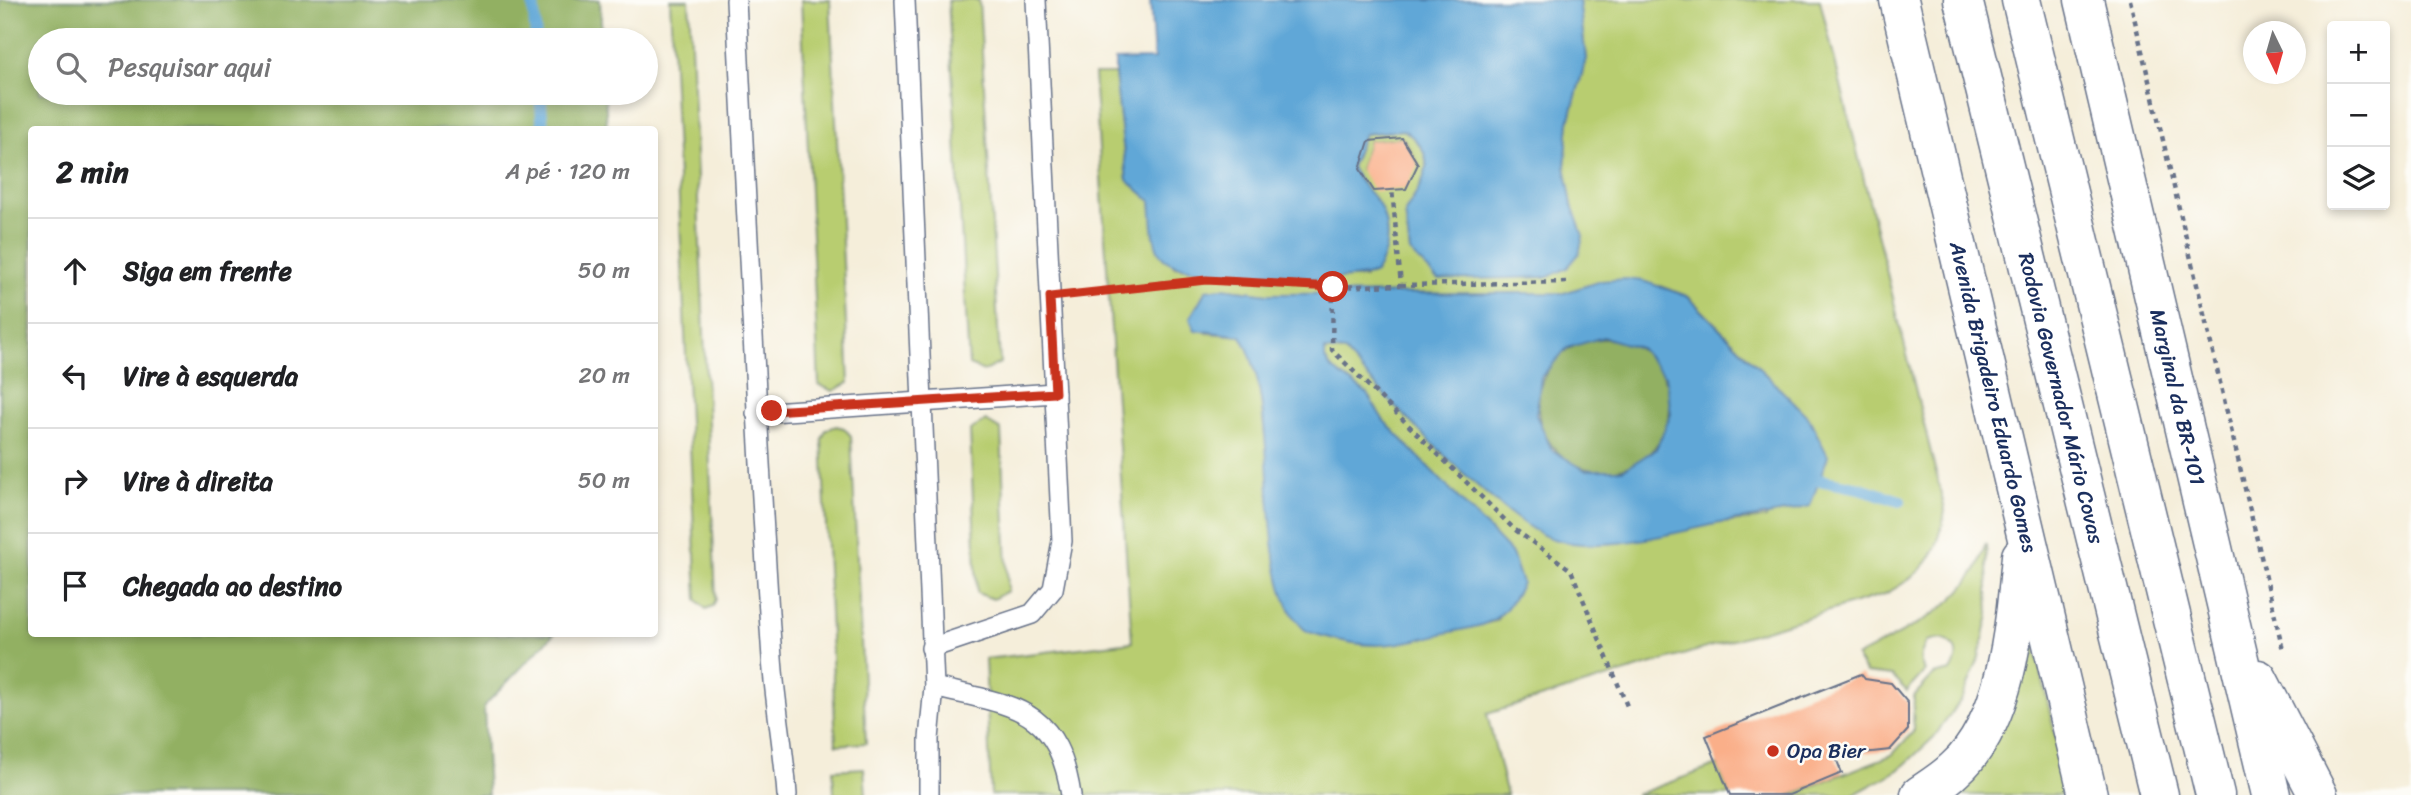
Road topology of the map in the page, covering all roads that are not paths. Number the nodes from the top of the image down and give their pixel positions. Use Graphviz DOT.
graph roads {
  1 [pos="736,0"];
  2 [pos="905,0"];
  3 [pos="1036,0"];
  4 [pos="1899,0"];
  5 [pos="1963,0"];
  6 [pos="2021,0"];
  7 [pos="2084,0"];
  8 [pos="1055,393"];
  9 [pos="922,402"];
  10 [pos="756,413"];
  11 [pos="2024,519"];
  12 [pos="2232,628"];
  13 [pos="932,648"];
  14 [pos="934,687"];
  15 [pos="787,795"];
  16 [pos="929,795"];
  17 [pos="1071,795"];
  18 [pos="1920,795"];
  19 [pos="2088,795"];
  20 [pos="2159,795"];
  21 [pos="2215,795"];
  22 [pos="2271,795"];
  23 [pos="2318,795"];
  1 -- 10 [label="lane"];
  2 -- 9 [label="lane"];
  3 -- 8 [label="lane"];
  4 -- 11 [label="main road, Avenida Brigadeiro Eduardo Gomes"];
  5 -- 20 [label="main road, Rodovia Governador Mário Covas"];
  6 -- 21 [label="main road"];
  7 -- 12 [label="main road, Marginal da BR-101"];
  8 -- 9 [label="lane"];
  8 -- 13 [label="lane"];
  9 -- 10 [label="lane"];
  9 -- 13 [label="lane"];
  10 -- 15 [label="lane"];
  11 -- 18 [label="main road"];
  11 -- 19 [label="main road, Avenida Brigadeiro Eduardo Gomes"];
  12 -- 22 [label="main road, Marginal da BR-101"];
  12 -- 23 [label="main road"];
  13 -- 14 [label="lane"];
  14 -- 16 [label="lane"];
  14 -- 17 [label="lane"];
}
